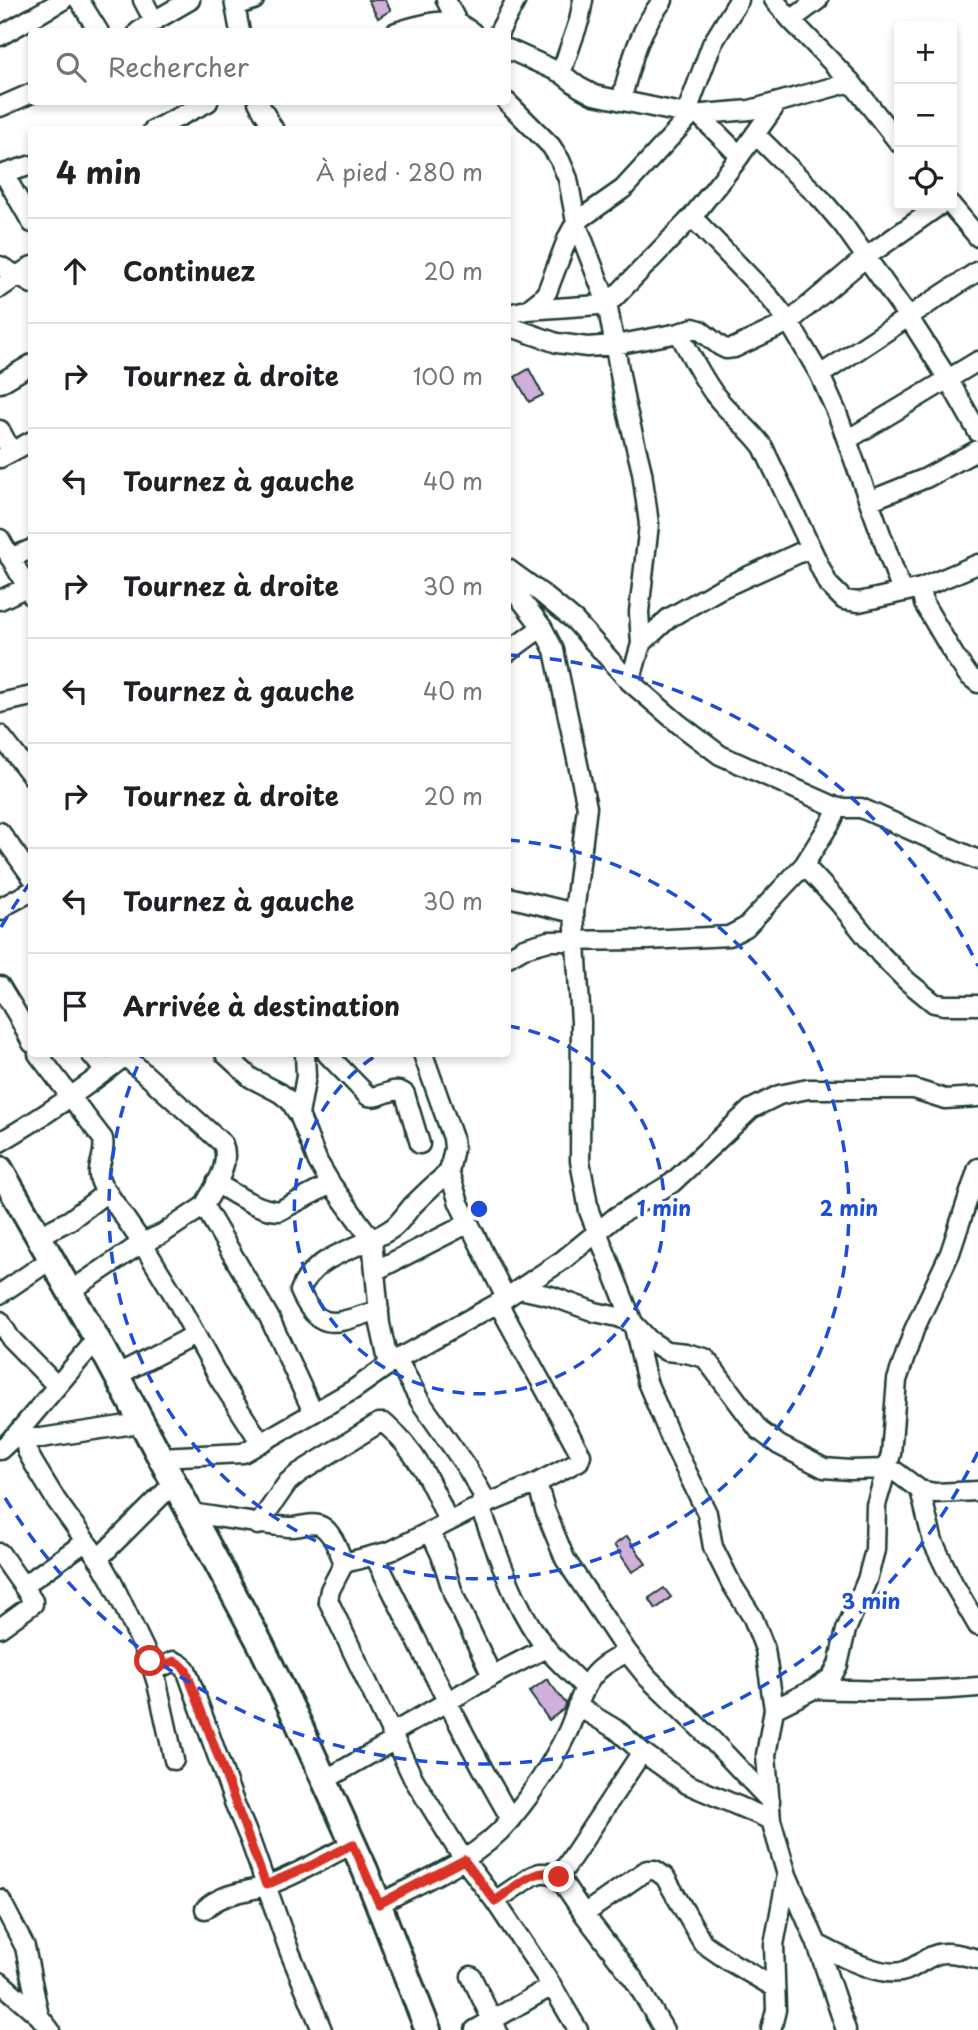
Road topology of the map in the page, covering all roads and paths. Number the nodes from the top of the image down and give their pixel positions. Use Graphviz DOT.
graph roads {
  1 [pos="63,0"];
  2 [pos="79,0"];
  3 [pos="143,0"];
  4 [pos="190,0"];
  5 [pos="254,0"];
  6 [pos="446,0"];
  7 [pos="516,0"];
  8 [pos="583,0"];
  9 [pos="663,0"];
  10 [pos="739,0"];
  11 [pos="774,0"];
  12 [pos="818,0"];
  13 [pos="234,3"];
  14 [pos="791,20"];
  15 [pos="154,21"];
  16 [pos="96,28"];
  17 [pos="144,28"];
  18 [pos="239,28"];
  19 [pos="411,28"];
  20 [pos="461,28"];
  21 [pos="463,28"];
  22 [pos="501,28"];
  23 [pos="0,36"];
  24 [pos="511,50"];
  25 [pos="561,73"];
  26 [pos="851,82"];
  27 [pos="28,95"];
  28 [pos="621,101"];
  29 [pos="778,102"];
  30 [pos="202,105"];
  31 [pos="260,105"];
  32 [pos="510,105"];
  33 [pos="0,107"];
  34 [pos="692,115"];
  35 [pos="161,126"];
  36 [pos="272,126"];
  37 [pos="755,134"];
  38 [pos="894,137"];
  39 [pos="740,156"];
  40 [pos="28,166"];
  41 [pos="2,175"];
  42 [pos="933,210"];
  43 [pos="955,210"];
  44 [pos="28,217"];
  45 [pos="692,217"];
  46 [pos="576,222"];
  47 [pos="978,237"];
  48 [pos="866,257"];
  49 [pos="0,266"];
  50 [pos="978,271"];
  51 [pos="27,275"];
  52 [pos="0,288"];
  53 [pos="607,303"];
  54 [pos="527,310"];
  55 [pos="511,313"];
  56 [pos="909,318"];
  57 [pos="789,322"];
  58 [pos="511,327"];
  59 [pos="679,333"];
  60 [pos="615,345"];
  61 [pos="978,361"];
  62 [pos="28,366"];
  63 [pos="820,375"];
  64 [pos="948,379"];
  65 [pos="0,383"];
  66 [pos="0,430"];
  67 [pos="978,432"];
  68 [pos="847,440"];
  69 [pos="28,443"];
  70 [pos="978,450"];
  71 [pos="6,454"];
  72 [pos="869,501"];
  73 [pos="0,540"];
  74 [pos="810,548"];
  75 [pos="28,550"];
  76 [pos="10,558"];
  77 [pos="978,564"];
  78 [pos="511,571"];
  79 [pos="511,587"];
  80 [pos="921,588"];
  81 [pos="28,589"];
  82 [pos="28,591"];
  83 [pos="902,592"];
  84 [pos="0,600"];
  85 [pos="542,627"];
  86 [pos="641,644"];
  87 [pos="511,650"];
  88 [pos="630,682"];
  89 [pos="978,683"];
  90 [pos="28,697"];
  91 [pos="0,704"];
  92 [pos="0,735"];
  93 [pos="28,771"];
  94 [pos="838,808"];
  95 [pos="0,832"];
  96 [pos="978,860"];
  97 [pos="804,865"];
  98 [pos="28,871"];
  99 [pos="28,893"];
  100 [pos="511,898"];
  101 [pos="0,911"];
  102 [pos="574,913"];
  103 [pos="576,941"];
  104 [pos="511,955"];
  105 [pos="0,986"];
  106 [pos="978,1005"];
  107 [pos="24,1010"];
  108 [pos="40,1057"];
  109 [pos="93,1057"];
  110 [pos="123,1057"];
  111 [pos="128,1057"];
  112 [pos="229,1057"];
  113 [pos="305,1057"];
  114 [pos="330,1057"];
  115 [pos="424,1057"];
  116 [pos="105,1071"];
  117 [pos="71,1096"];
  118 [pos="978,1097"];
  119 [pos="299,1115"];
  120 [pos="0,1142"];
  121 [pos="420,1144"];
  122 [pos="978,1167"];
  123 [pos="0,1169"];
  124 [pos="449,1172"];
  125 [pos="216,1183"];
  126 [pos="331,1184"];
  127 [pos="107,1192"];
  128 [pos="204,1206"];
  129 [pos="469,1223"];
  130 [pos="597,1232"];
  131 [pos="37,1237"];
  132 [pos="372,1240"];
  133 [pos="142,1242"];
  134 [pos="50,1260"];
  135 [pos="376,1271"];
  136 [pos="69,1292"];
  137 [pos="0,1294"];
  138 [pos="508,1297"];
  139 [pos="379,1310"];
  140 [pos="0,1321"];
  141 [pos="633,1323"];
  142 [pos="195,1335"];
  143 [pos="97,1339"];
  144 [pos="393,1362"];
  145 [pos="116,1376"];
  146 [pos="57,1386"];
  147 [pos="313,1412"];
  148 [pos="141,1423"];
  149 [pos="13,1436"];
  150 [pos="261,1443"];
  151 [pos="0,1450"];
  152 [pos="159,1457"];
  153 [pos="887,1469"];
  154 [pos="174,1483"];
  155 [pos="537,1483"];
  156 [pos="920,1490"];
  157 [pos="978,1491"];
  158 [pos="480,1507"];
  159 [pos="191,1514"];
  160 [pos="448,1522"];
  161 [pos="258,1525"];
  162 [pos="430,1531"];
  163 [pos="85,1542"];
  164 [pos="0,1553"];
  165 [pos="374,1555"];
  166 [pos="98,1559"];
  167 [pos="344,1563"];
  168 [pos="23,1586"];
  169 [pos="978,1626"];
  170 [pos="0,1628"];
  171 [pos="546,1648"];
  172 [pos="627,1652"];
  173 [pos="153,1671"];
  174 [pos="492,1676"];
  175 [pos="978,1687"];
  176 [pos="585,1688"];
  177 [pos="814,1689"];
  178 [pos="446,1702"];
  179 [pos="577,1706"];
  180 [pos="774,1709"];
  181 [pos="393,1736"];
  182 [pos="642,1752"];
  183 [pos="174,1760"];
  184 [pos="325,1780"];
  185 [pos="770,1801"];
  186 [pos="511,1819"];
  187 [pos="771,1820"];
  188 [pos="353,1844"];
  189 [pos="464,1860"];
  190 [pos="788,1875"];
  191 [pos="559,1877"];
  192 [pos="266,1885"];
  193 [pos="0,1899"];
  194 [pos="495,1901"];
  195 [pos="379,1904"];
  196 [pos="205,1909"];
  197 [pos="584,1914"];
  198 [pos="817,1944"];
  199 [pos="978,1959"];
  200 [pos="471,1976"];
  201 [pos="0,1982"];
  202 [pos="552,1986"];
  203 [pos="774,1987"];
  204 [pos="45,2023"];
  205 [pos="495,2026"];
  206 [pos="323,2030"];
  207 [pos="428,2030"];
  208 [pos="475,2030"];
  209 [pos="578,2030"];
  210 [pos="664,2030"];
  211 [pos="771,2030"];
  212 [pos="846,2030"];
  1 -- 23 [label="street"];
  2 -- 16 [label="street"];
  3 -- 15 [label="street"];
  4 -- 15 [label="street"];
  5 -- 13 [label="street"];
  6 -- 21 [label="street"];
  7 -- 22 [label="street"];
  8 -- 25 [label="street"];
  9 -- 28 [label="street"];
  10 -- 34 [label="street"];
  11 -- 14 [label="street"];
  12 -- 14 [label="street"];
  13 -- 18 [label="street"];
  14 -- 26 [label="street"];
  15 -- 17 [label="street"];
  19 -- 20 [label="street"];
  24 -- 25 [label="street"];
  25 -- 28 [label="street"];
  26 -- 29 [label="street"];
  26 -- 38 [label="street"];
  27 -- 33 [label="street"];
  28 -- 34 [label="street"];
  29 -- 34 [label="street"];
  29 -- 37 [label="street"];
  30 -- 35 [label="street"];
  31 -- 36 [label="street"];
  32 -- 46 [label="street"];
  34 -- 39 [label="street"];
  34 -- 46 [label="street"];
  37 -- 39 [label="street"];
  37 -- 48 [label="street"];
  39 -- 45 [label="street"];
  40 -- 41 [label="street"];
  41 -- 44 [label="street"];
  42 -- 48 [label="street"];
  43 -- 47 [label="street"];
  45 -- 53 [label="street"];
  45 -- 57 [label="street"];
  46 -- 53 [label="street"];
  46 -- 54 [label="street"];
  48 -- 56 [label="street"];
  48 -- 57 [label="street"];
  49 -- 51 [label="street"];
  50 -- 56 [label="street"];
  51 -- 52 [label="street"];
  53 -- 54 [label="street"];
  53 -- 60 [label="street"];
  54 -- 55 [label="street"];
  56 -- 63 [label="street"];
  56 -- 64 [label="street"];
  57 -- 59 [label="street"];
  57 -- 63 [label="street"];
  58 -- 60 [label="street"];
  59 -- 60 [label="street"];
  59 -- 74 [label="street"];
  60 -- 86 [label="street"];
  61 -- 64 [label="street"];
  62 -- 65 [label="street"];
  63 -- 68 [label="street"];
  64 -- 67 [label="street"];
  64 -- 68 [label="street"];
  66 -- 71 [label="street"];
  68 -- 72 [label="street"];
  69 -- 71 [label="street"];
  70 -- 72 [label="street"];
  72 -- 83 [label="street"];
  73 -- 76 [label="street"];
  74 -- 83 [label="street"];
  74 -- 86 [label="street"];
  75 -- 76 [label="street"];
  76 -- 81 [label="street"];
  77 -- 80 [label="street"];
  78 -- 88 [label="street"];
  79 -- 85 [label="street"];
  80 -- 83 [label="street"];
  80 -- 89 [label="street"];
  82 -- 84 [label="street"];
  85 -- 87 [label="street"];
  85 -- 102 [label="street"];
  86 -- 88 [label="street"];
  88 -- 94 [label="street"];
  90 -- 91 [label="street"];
  92 -- 93 [label="street"];
  94 -- 96 [label="street"];
  94 -- 97 [label="street"];
  95 -- 98 [label="street"];
  97 -- 103 [label="street"];
  97 -- 106 [label="street"];
  99 -- 101 [label="street"];
  100 -- 102 [label="street"];
  102 -- 103 [label="street"];
  103 -- 104 [label="street"];
  103 -- 130 [label="street"];
  105 -- 107 [label="street"];
  108 -- 117 [label="street"];
  109 -- 116 [label="street"];
  110 -- 116 [label="street"];
  111 -- 125 [label="street"];
  112 -- 119 [label="street"];
  113 -- 119 [label="street"];
  114 -- 121 [label="street"];
  115 -- 124 [label="street"];
  116 -- 117 [label="street"];
  117 -- 120 [label="street"];
  117 -- 127 [label="street"];
  118 -- 130 [label="street"];
  119 -- 126 [label="street"];
  122 -- 153 [label="street"];
  123 -- 131 [label="street"];
  124 -- 129 [label="street"];
  124 -- 132 [label="street"];
  125 -- 126 [label="street"];
  125 -- 128 [label="street"];
  126 -- 132 [label="street"];
  127 -- 131 [label="street"];
  127 -- 133 [label="street"];
  128 -- 133 [label="street"];
  128 -- 147 [label="street"];
  129 -- 135 [label="street"];
  129 -- 138 [label="street"];
  130 -- 138 [label="street"];
  130 -- 141 [label="street"];
  131 -- 134 [label="street"];
  132 -- 135 [label="street"];
  132 -- 139 [label="street"];
  133 -- 136 [label="street"];
  133 -- 142 [label="street"];
  134 -- 136 [label="street"];
  134 -- 137 [label="street"];
  135 -- 139 [label="street"];
  136 -- 143 [label="street"];
  138 -- 141 [label="street"];
  138 -- 144 [label="street"];
  138 -- 155 [label="street"];
  139 -- 144 [label="street"];
  140 -- 146 [label="street"];
  141 -- 153 [label="street"];
  141 -- 180 [label="street"];
  142 -- 145 [label="street"];
  142 -- 150 [label="street"];
  143 -- 145 [label="street"];
  143 -- 146 [label="street"];
  144 -- 147 [label="street"];
  144 -- 158 [label="street"];
  145 -- 148 [label="street"];
  146 -- 149 [label="street"];
  147 -- 150 [label="street"];
  148 -- 149 [label="street"];
  148 -- 152 [label="street"];
  149 -- 151 [label="street"];
  149 -- 163 [label="street"];
  150 -- 152 [label="street"];
  152 -- 154 [label="street"];
  153 -- 156 [label="street"];
  153 -- 177 [label="street"];
  154 -- 159 [label="street"];
  154 -- 166 [label="street"];
  155 -- 158 [label="street"];
  155 -- 172 [label="street"];
  156 -- 157 [label="street"];
  156 -- 169 [label="street"];
  158 -- 160 [label="street"];
  158 -- 171 [label="street"];
  159 -- 161 [label="street"];
  159 -- 184 [label="street"];
  160 -- 161 [label="street"];
  160 -- 162 [label="street"];
  161 -- 167 [label="street"];
  162 -- 165 [label="street"];
  162 -- 174 [label="street"];
  163 -- 166 [label="street"];
  163 -- 168 [label="street"];
  164 -- 168 [label="street"];
  165 -- 167 [label="street"];
  165 -- 178 [label="street"];
  166 -- 173 [label="street"];
  167 -- 181 [label="street"];
  168 -- 170 [label="street"];
  171 -- 174 [label="street"];
  171 -- 176 [label="street"];
  172 -- 176 [label="street"];
  172 -- 185 [label="street"];
  173 -- 183 [label="street"];
  173 -- 192 [label="street"];
  174 -- 178 [label="street"];
  175 -- 177 [label="street"];
  176 -- 179 [label="street"];
  177 -- 180 [label="street"];
  178 -- 181 [label="street"];
  178 -- 186 [label="street"];
  179 -- 182 [label="street"];
  179 -- 186 [label="street"];
  180 -- 185 [label="street"];
  181 -- 184 [label="street"];
  181 -- 189 [label="street"];
  182 -- 187 [label="street"];
  182 -- 191 [label="street"];
  184 -- 188 [label="street"];
  185 -- 187 [label="street"];
  186 -- 189 [label="street"];
  187 -- 190 [label="street"];
  188 -- 192 [label="street"];
  188 -- 195 [label="street"];
  189 -- 194 [label="street"];
  189 -- 195 [label="street"];
  190 -- 198 [label="street"];
  190 -- 203 [label="street"];
  191 -- 194 [label="street"];
  191 -- 197 [label="street"];
  192 -- 196 [label="street"];
  192 -- 206 [label="street"];
  193 -- 204 [label="street"];
  194 -- 202 [label="street"];
  195 -- 207 [label="street"];
  197 -- 203 [label="street"];
  197 -- 210 [label="street"];
  198 -- 199 [label="street"];
  198 -- 212 [label="street"];
  200 -- 205 [label="street"];
  201 -- 204 [label="street"];
  202 -- 205 [label="street"];
  202 -- 209 [label="street"];
  203 -- 211 [label="street"];
  205 -- 208 [label="street"];
}
